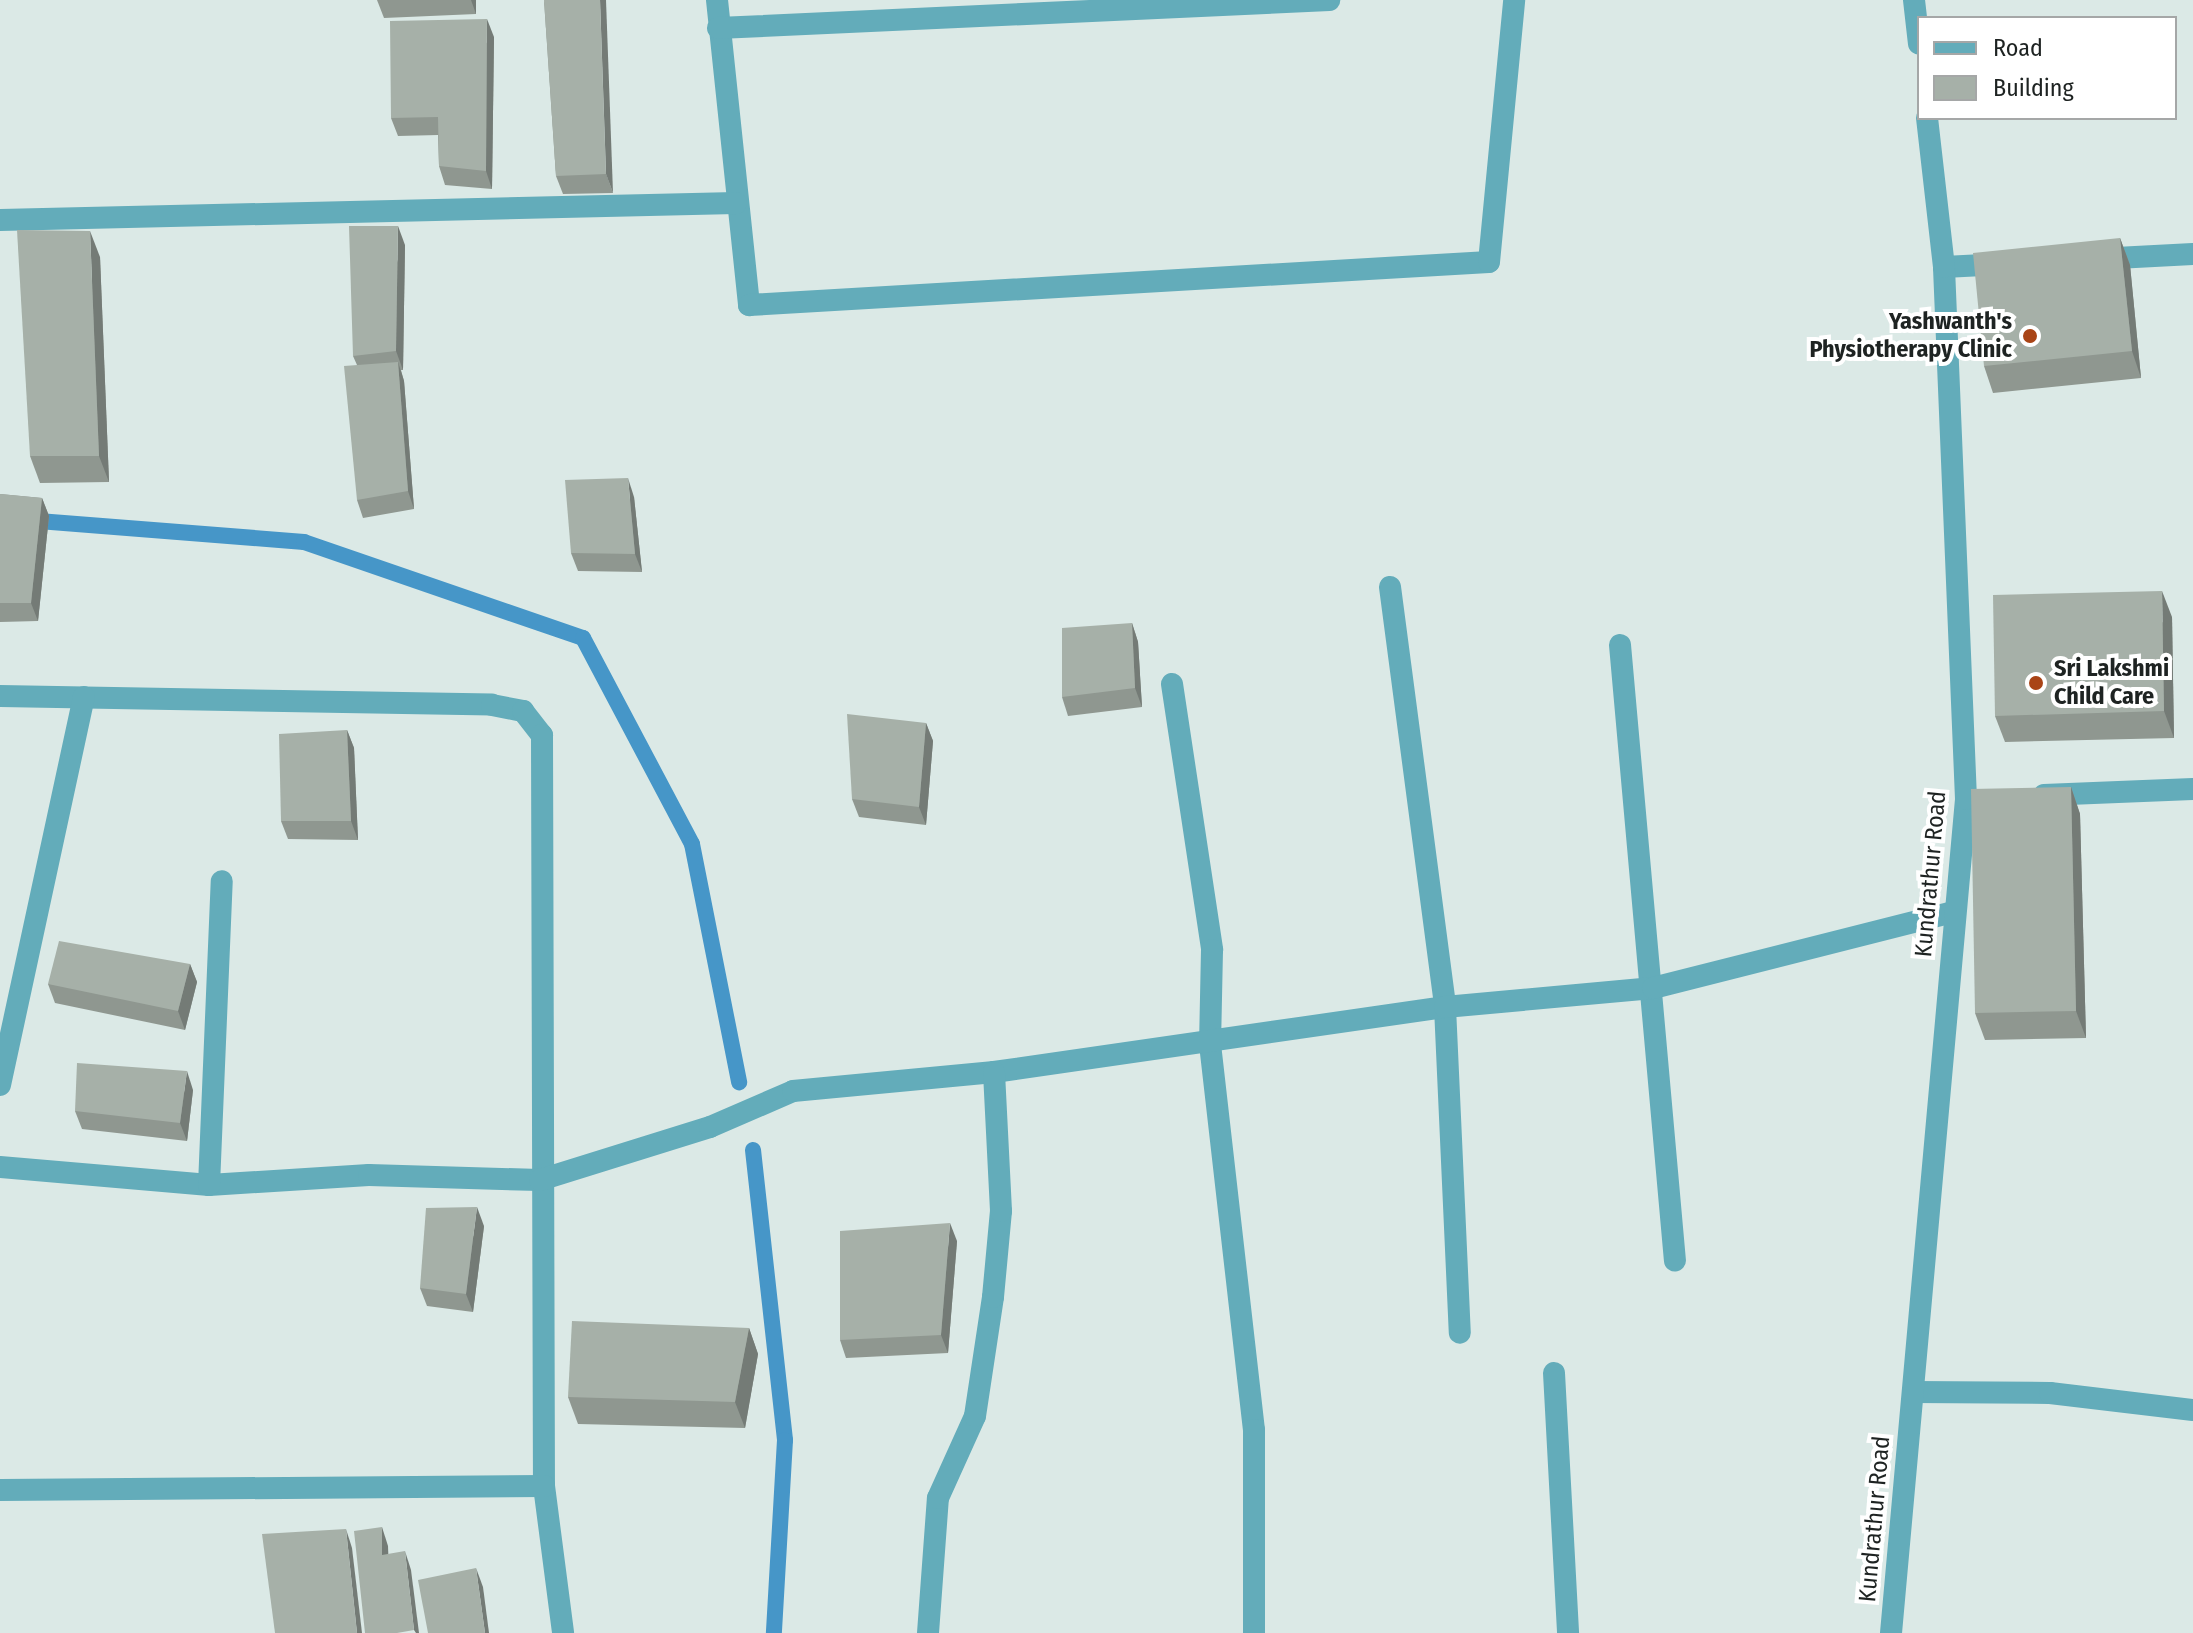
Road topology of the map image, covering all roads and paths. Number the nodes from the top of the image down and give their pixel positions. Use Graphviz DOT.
graph roads {
  1 [pos="717,0"];
  2 [pos="1329,0"];
  3 [pos="1514,0"];
  4 [pos="1914,0"];
  5 [pos="1917,26"];
  6 [pos="718,28"];
  7 [pos="1927,120"];
  8 [pos="736,203"];
  9 [pos="0,220"];
  10 [pos="2193,254"];
  11 [pos="2069,260"];
  12 [pos="2022,263"];
  13 [pos="1944,267"];
  14 [pos="1390,587"];
  15 [pos="1620,645"];
  16 [pos="1172,684"];
  17 [pos="0,696"];
  18 [pos="84,697"];
  19 [pos="2193,789"];
  20 [pos="1966,799"];
  21 [pos="222,881"];
  22 [pos="1953,912"];
  23 [pos="1653,988"];
  24 [pos="1445,1007"];
  25 [pos="1210,1044"];
  26 [pos="994,1072"];
  27 [pos="0,1085"];
  28 [pos="0,1167"];
  29 [pos="540,1180"];
  30 [pos="209,1185"];
  31 [pos="1675,1261"];
  32 [pos="1460,1333"];
  33 [pos="1554,1373"];
  34 [pos="1913,1392"];
  35 [pos="2193,1410"];
  36 [pos="544,1486"];
  37 [pos="0,1490"];
  38 [pos="563,1633"];
  39 [pos="928,1633"];
  40 [pos="1254,1633"];
  41 [pos="1568,1633"];
  42 [pos="1891,1633"];
  1 -- 6 [label="street"];
  2 -- 6 [label="street"];
  3 -- 8 [label="street"];
  4 -- 5 [label="street"];
  6 -- 8 [label="street"];
  7 -- 13 [label="street, Kundrathur Road"];
  8 -- 9 [label="street"];
  10 -- 11 [label="street"];
  12 -- 13 [label="street"];
  13 -- 20 [label="street, Kundrathur Road"];
  14 -- 24 [label="street"];
  15 -- 23 [label="street"];
  16 -- 25 [label="street"];
  17 -- 18 [label="street"];
  18 -- 27 [label="street"];
  18 -- 29 [label="street"];
  19 -- 20 [label="street"];
  20 -- 22 [label="street, Kundrathur Road"];
  21 -- 30 [label="street"];
  22 -- 23 [label="street"];
  22 -- 34 [label="street, Kundrathur Road"];
  23 -- 24 [label="street"];
  23 -- 31 [label="street"];
  24 -- 25 [label="street"];
  24 -- 32 [label="street"];
  25 -- 26 [label="street"];
  25 -- 40 [label="street"];
  26 -- 29 [label="street"];
  26 -- 39 [label="street"];
  28 -- 30 [label="street"];
  29 -- 30 [label="street"];
  29 -- 36 [label="street"];
  33 -- 41 [label="street"];
  34 -- 35 [label="street"];
  34 -- 42 [label="street, Kundrathur Road"];
  36 -- 37 [label="street"];
  36 -- 38 [label="street"];
}
